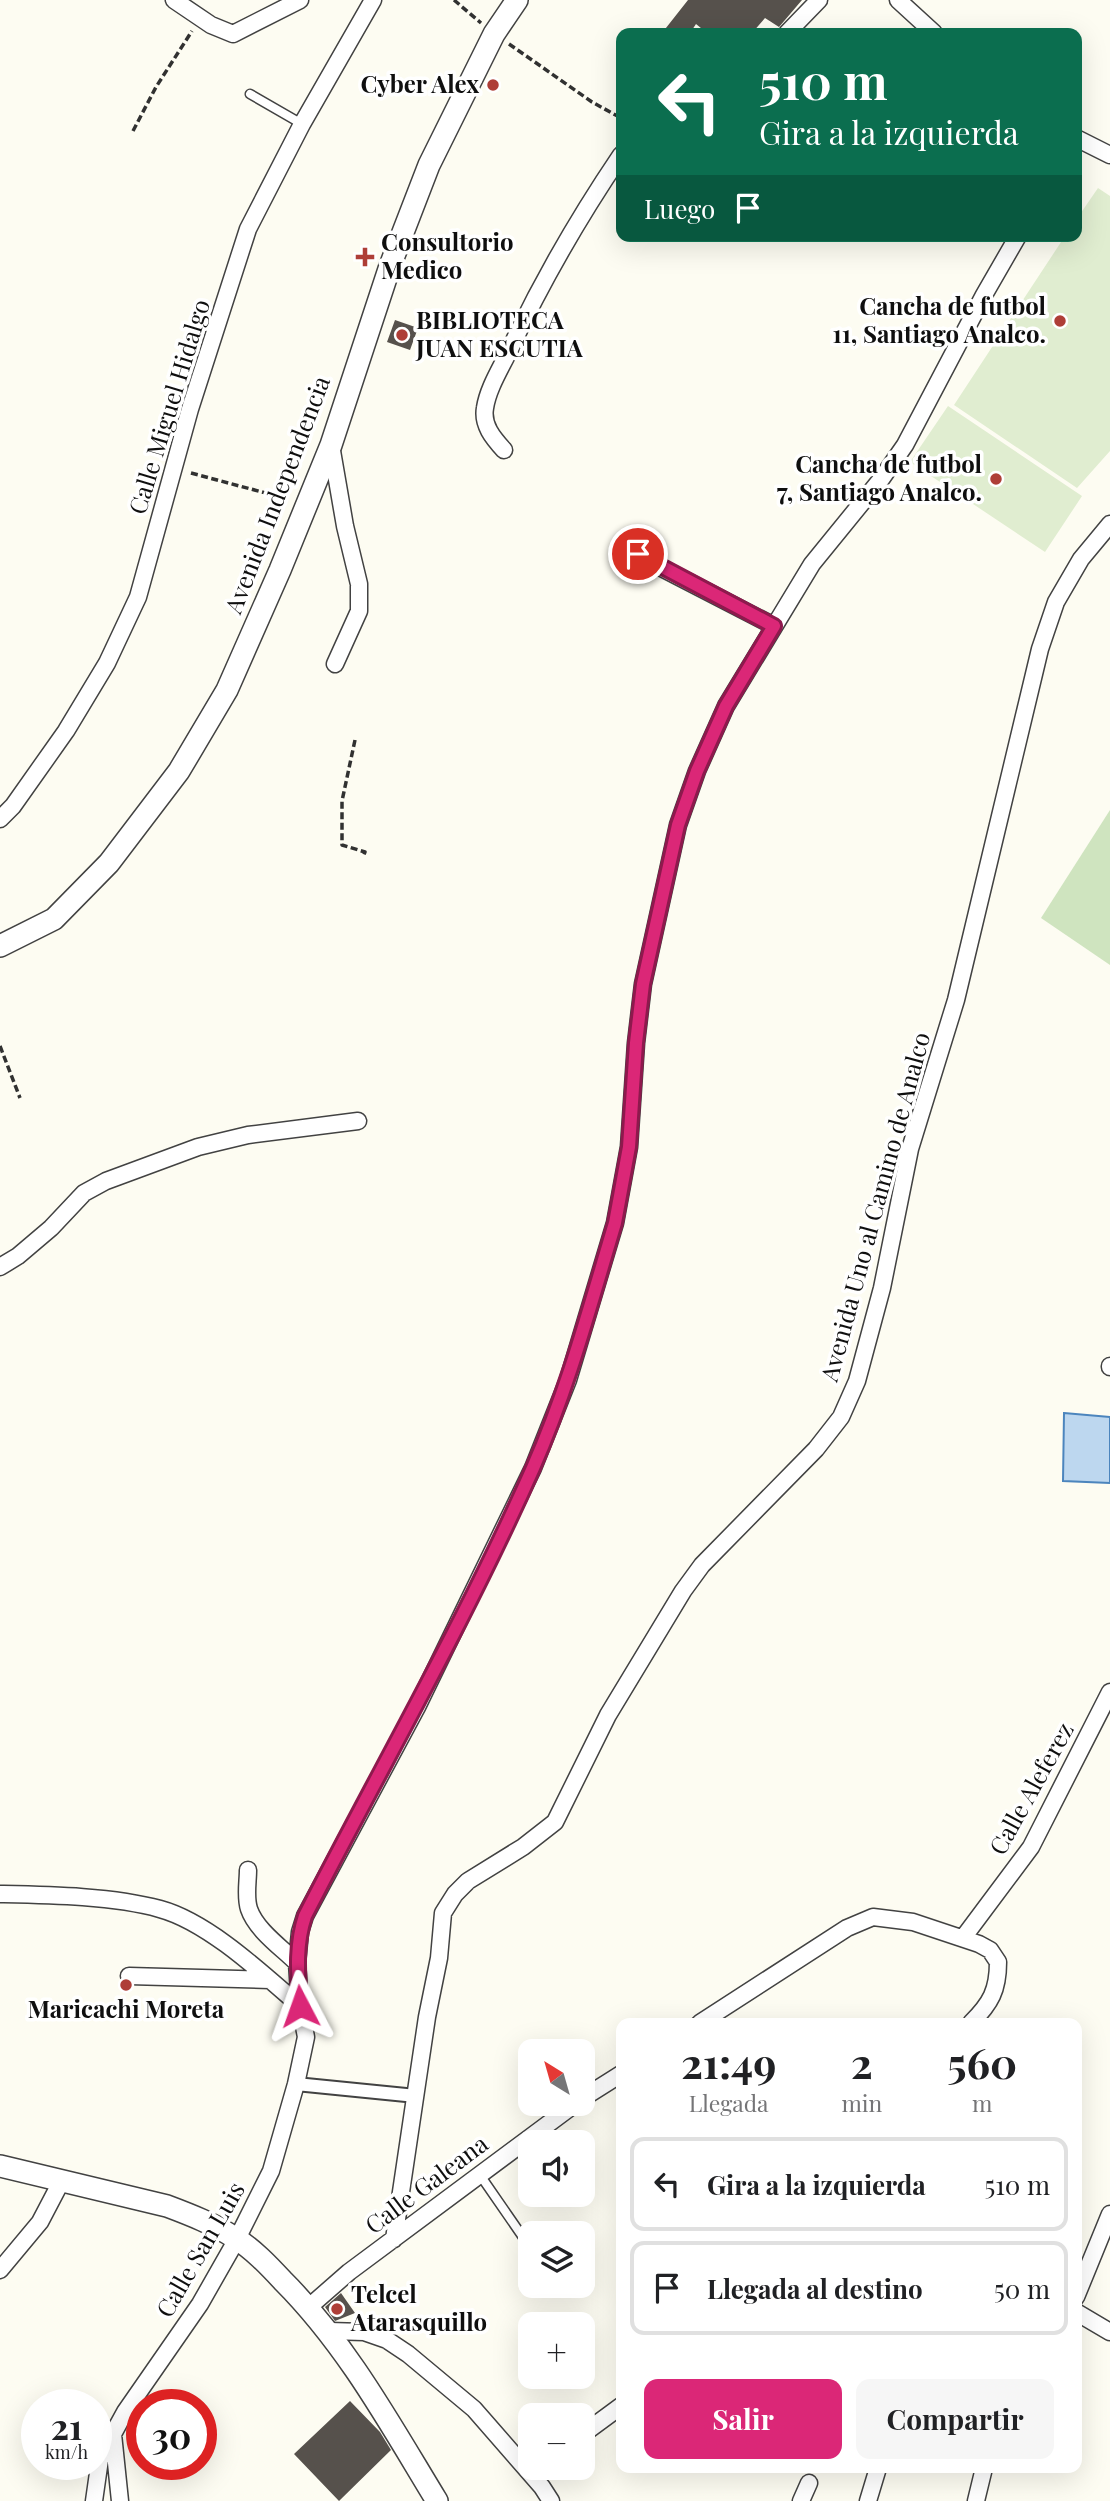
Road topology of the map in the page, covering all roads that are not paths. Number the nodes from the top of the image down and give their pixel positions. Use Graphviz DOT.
graph roads {
  1 [pos="174,0"];
  2 [pos="300,0"];
  3 [pos="373,0"];
  4 [pos="517,0"];
  5 [pos="819,0"];
  6 [pos="898,0"];
  7 [pos="792,28"];
  8 [pos="929,28"];
  9 [pos="250,94"];
  10 [pos="302,124"];
  11 [pos="1082,141"];
  12 [pos="1110,155"];
  13 [pos="616,162"];
  14 [pos="1015,242"];
  15 [pos="331,445"];
  16 [pos="504,450"];
  17 [pos="1110,524"];
  18 [pos="623,545"];
  19 [pos="774,626"];
  20 [pos="335,664"];
  21 [pos="0,819"];
  22 [pos="0,946"];
  23 [pos="358,1121"];
  24 [pos="0,1267"];
  25 [pos="1110,1692"];
  26 [pos="248,1870"];
  27 [pos="0,1894"];
  28 [pos="963,1938"];
  29 [pos="297,1963"];
  30 [pos="130,1976"];
  31 [pos="270,1980"];
  32 [pos="300,2006"];
  33 [pos="708,2018"];
  34 [pos="976,2018"];
  35 [pos="616,2077"];
  36 [pos="296,2084"];
  37 [pos="595,2090"];
  38 [pos="416,2096"];
  39 [pos="559,2116"];
  40 [pos="0,2166"];
  41 [pos="480,2175"];
  42 [pos="62,2180"];
  43 [pos="1110,2214"];
  44 [pos="518,2230"];
  45 [pos="237,2239"];
  46 [pos="394,2239"];
  47 [pos="0,2270"];
  48 [pos="1082,2282"];
  49 [pos="309,2307"];
  50 [pos="1082,2316"];
  51 [pos="329,2330"];
  52 [pos="1110,2332"];
  53 [pos="616,2410"];
  54 [pos="595,2425"];
  55 [pos="113,2434"];
  56 [pos="518,2454"];
  57 [pos="876,2473"];
  58 [pos="983,2473"];
  59 [pos="539,2480"];
  60 [pos="809,2483"];
  61 [pos="94,2501"];
  62 [pos="120,2501"];
  63 [pos="437,2501"];
  64 [pos="551,2501"];
  65 [pos="801,2501"];
  66 [pos="868,2501"];
  67 [pos="976,2501"];
  1 -- 2 [label="street"];
  3 -- 10 [label="street, Calle Miguel Hidalgo"];
  4 -- 15 [label="street, Avenida Independencia"];
  5 -- 7 [label="street"];
  6 -- 8 [label="street"];
  9 -- 10 [label="lane"];
  10 -- 21 [label="street, Calle Miguel Hidalgo"];
  11 -- 12 [label="street"];
  13 -- 16 [label="street"];
  14 -- 19 [label="street, Calle San Luis"];
  15 -- 20 [label="street"];
  15 -- 22 [label="street, Avenida Independencia"];
  17 -- 38 [label="street, Avenida Uno al Camino de Analco"];
  18 -- 19 [label="street"];
  19 -- 29 [label="street, Calle San Luis"];
  23 -- 24 [label="street"];
  25 -- 28 [label="street, Calle Aleferez"];
  26 -- 29 [label="street"];
  27 -- 31 [label="street"];
  28 -- 33 [label="street"];
  28 -- 34 [label="street"];
  29 -- 32 [label="street, Calle San Luis"];
  30 -- 31 [label="street"];
  31 -- 32 [label="street"];
  32 -- 36 [label="street, Calle San Luis"];
  35 -- 37 [label="street"];
  36 -- 38 [label="street"];
  36 -- 45 [label="street, Calle San Luis"];
  38 -- 46 [label="street, Avenida Uno al Camino de Analco"];
  39 -- 41 [label="street, Calle Galeana"];
  40 -- 42 [label="street"];
  41 -- 44 [label="lane"];
  41 -- 46 [label="street, Calle Galeana"];
  42 -- 45 [label="street"];
  42 -- 47 [label="street"];
  43 -- 48 [label="street"];
  45 -- 49 [label="street"];
  45 -- 55 [label="street, Calle San Luis"];
  46 -- 49 [label="street, Calle Galeana"];
  49 -- 51 [label="street"];
  50 -- 52 [label="street"];
  51 -- 56 [label="street"];
  51 -- 63 [label="street"];
  53 -- 54 [label="street"];
  55 -- 61 [label="street, Calle San Luis"];
  55 -- 62 [label="street"];
  57 -- 66 [label="street"];
  58 -- 67 [label="street"];
  59 -- 64 [label="street"];
  60 -- 65 [label="street"];
}
